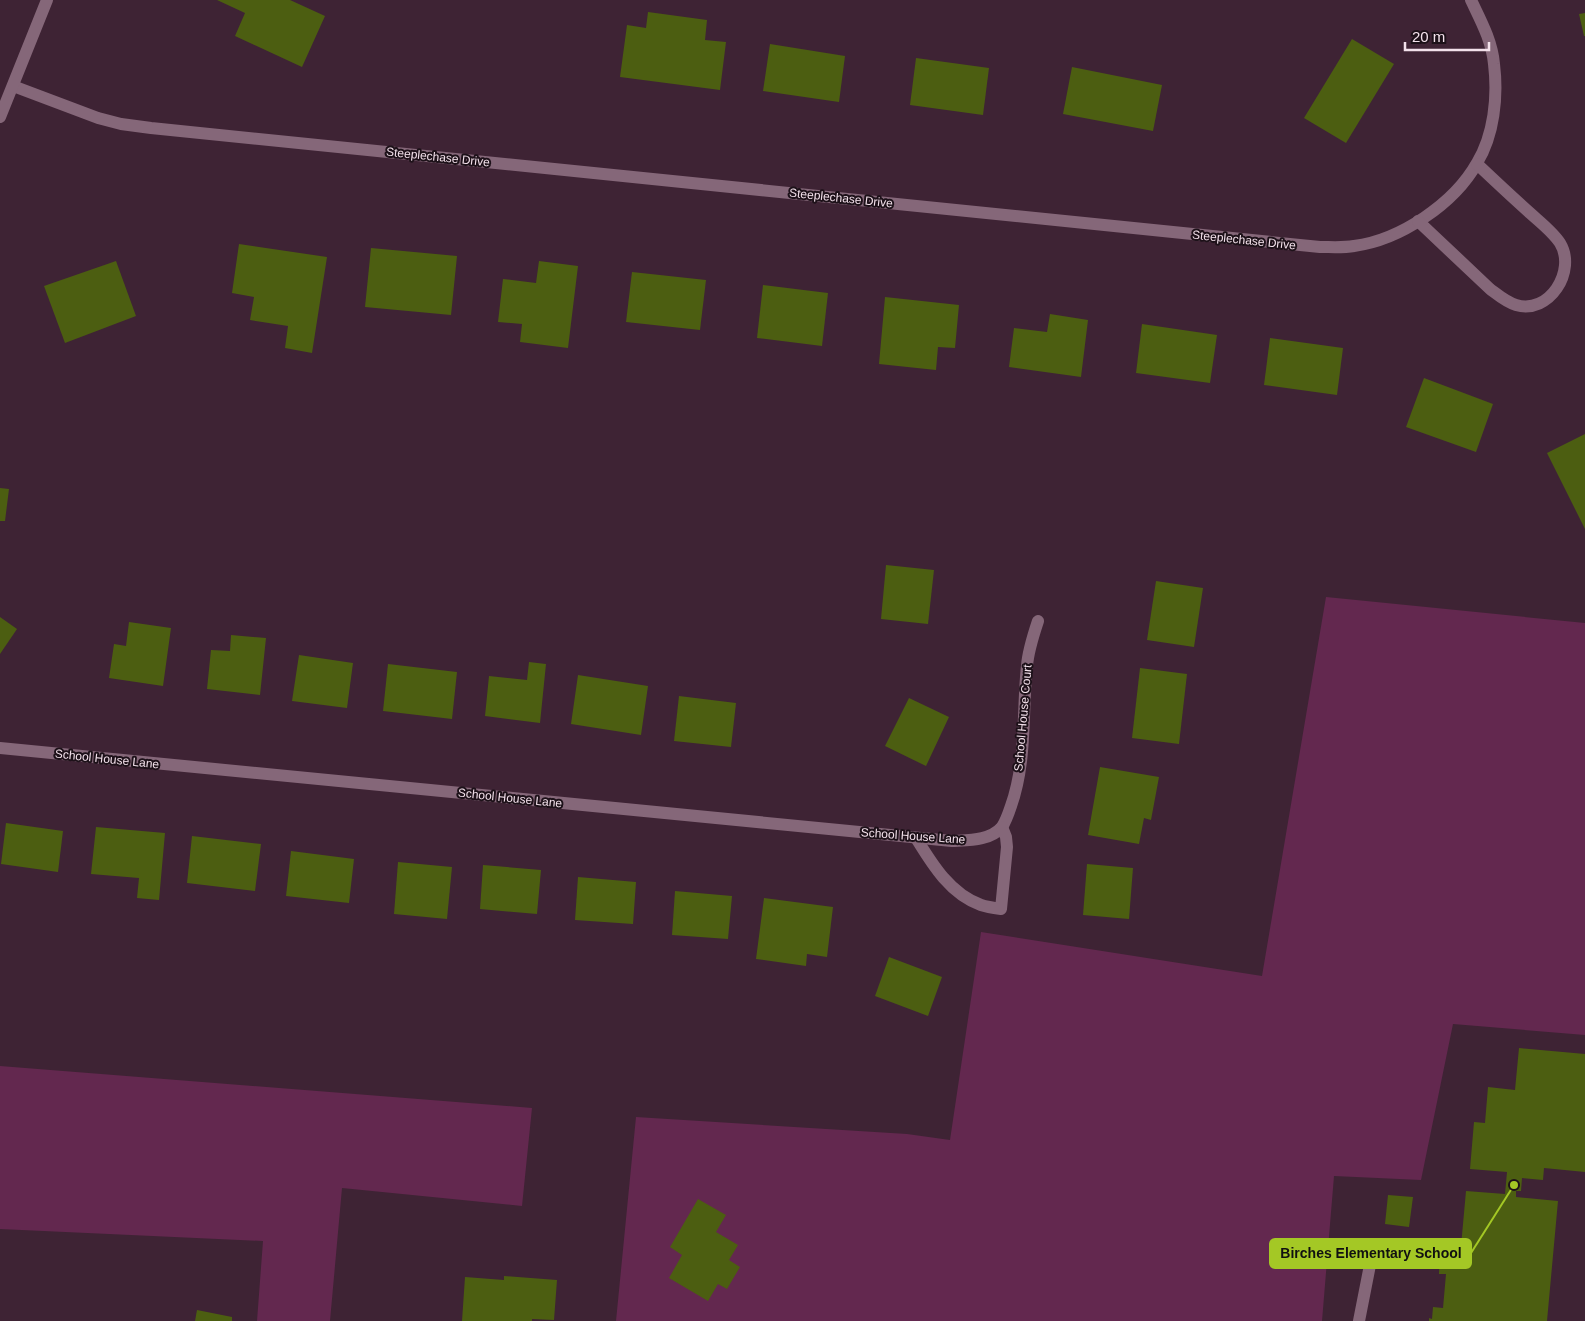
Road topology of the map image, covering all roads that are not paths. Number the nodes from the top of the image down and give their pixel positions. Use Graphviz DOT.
graph roads {
  1 [pos="48,0"];
  2 [pos="1471,0"];
  3 [pos="13,86"];
  4 [pos="0,118"];
  5 [pos="1477,164"];
  6 [pos="1418,221"];
  7 [pos="1038,621"];
  8 [pos="0,748"];
  9 [pos="1002,827"];
  10 [pos="916,838"];
  11 [pos="1370,1265"];
  12 [pos="1359,1321"];
  1 -- 3 [label="street"];
  2 -- 5 [label="street, Steeplechase Drive"];
  3 -- 4 [label="street"];
  3 -- 6 [label="street, Steeplechase Drive"];
  5 -- 6 [label="street, Steeplechase Drive"];
  5 -- 6 [label="street"];
  7 -- 9 [label="street, School House Court"];
  8 -- 10 [label="street, School House Lane"];
  9 -- 10 [label="street, School House Lane"];
  9 -- 10 [label="street"];
  11 -- 12 [label="street"];
}
